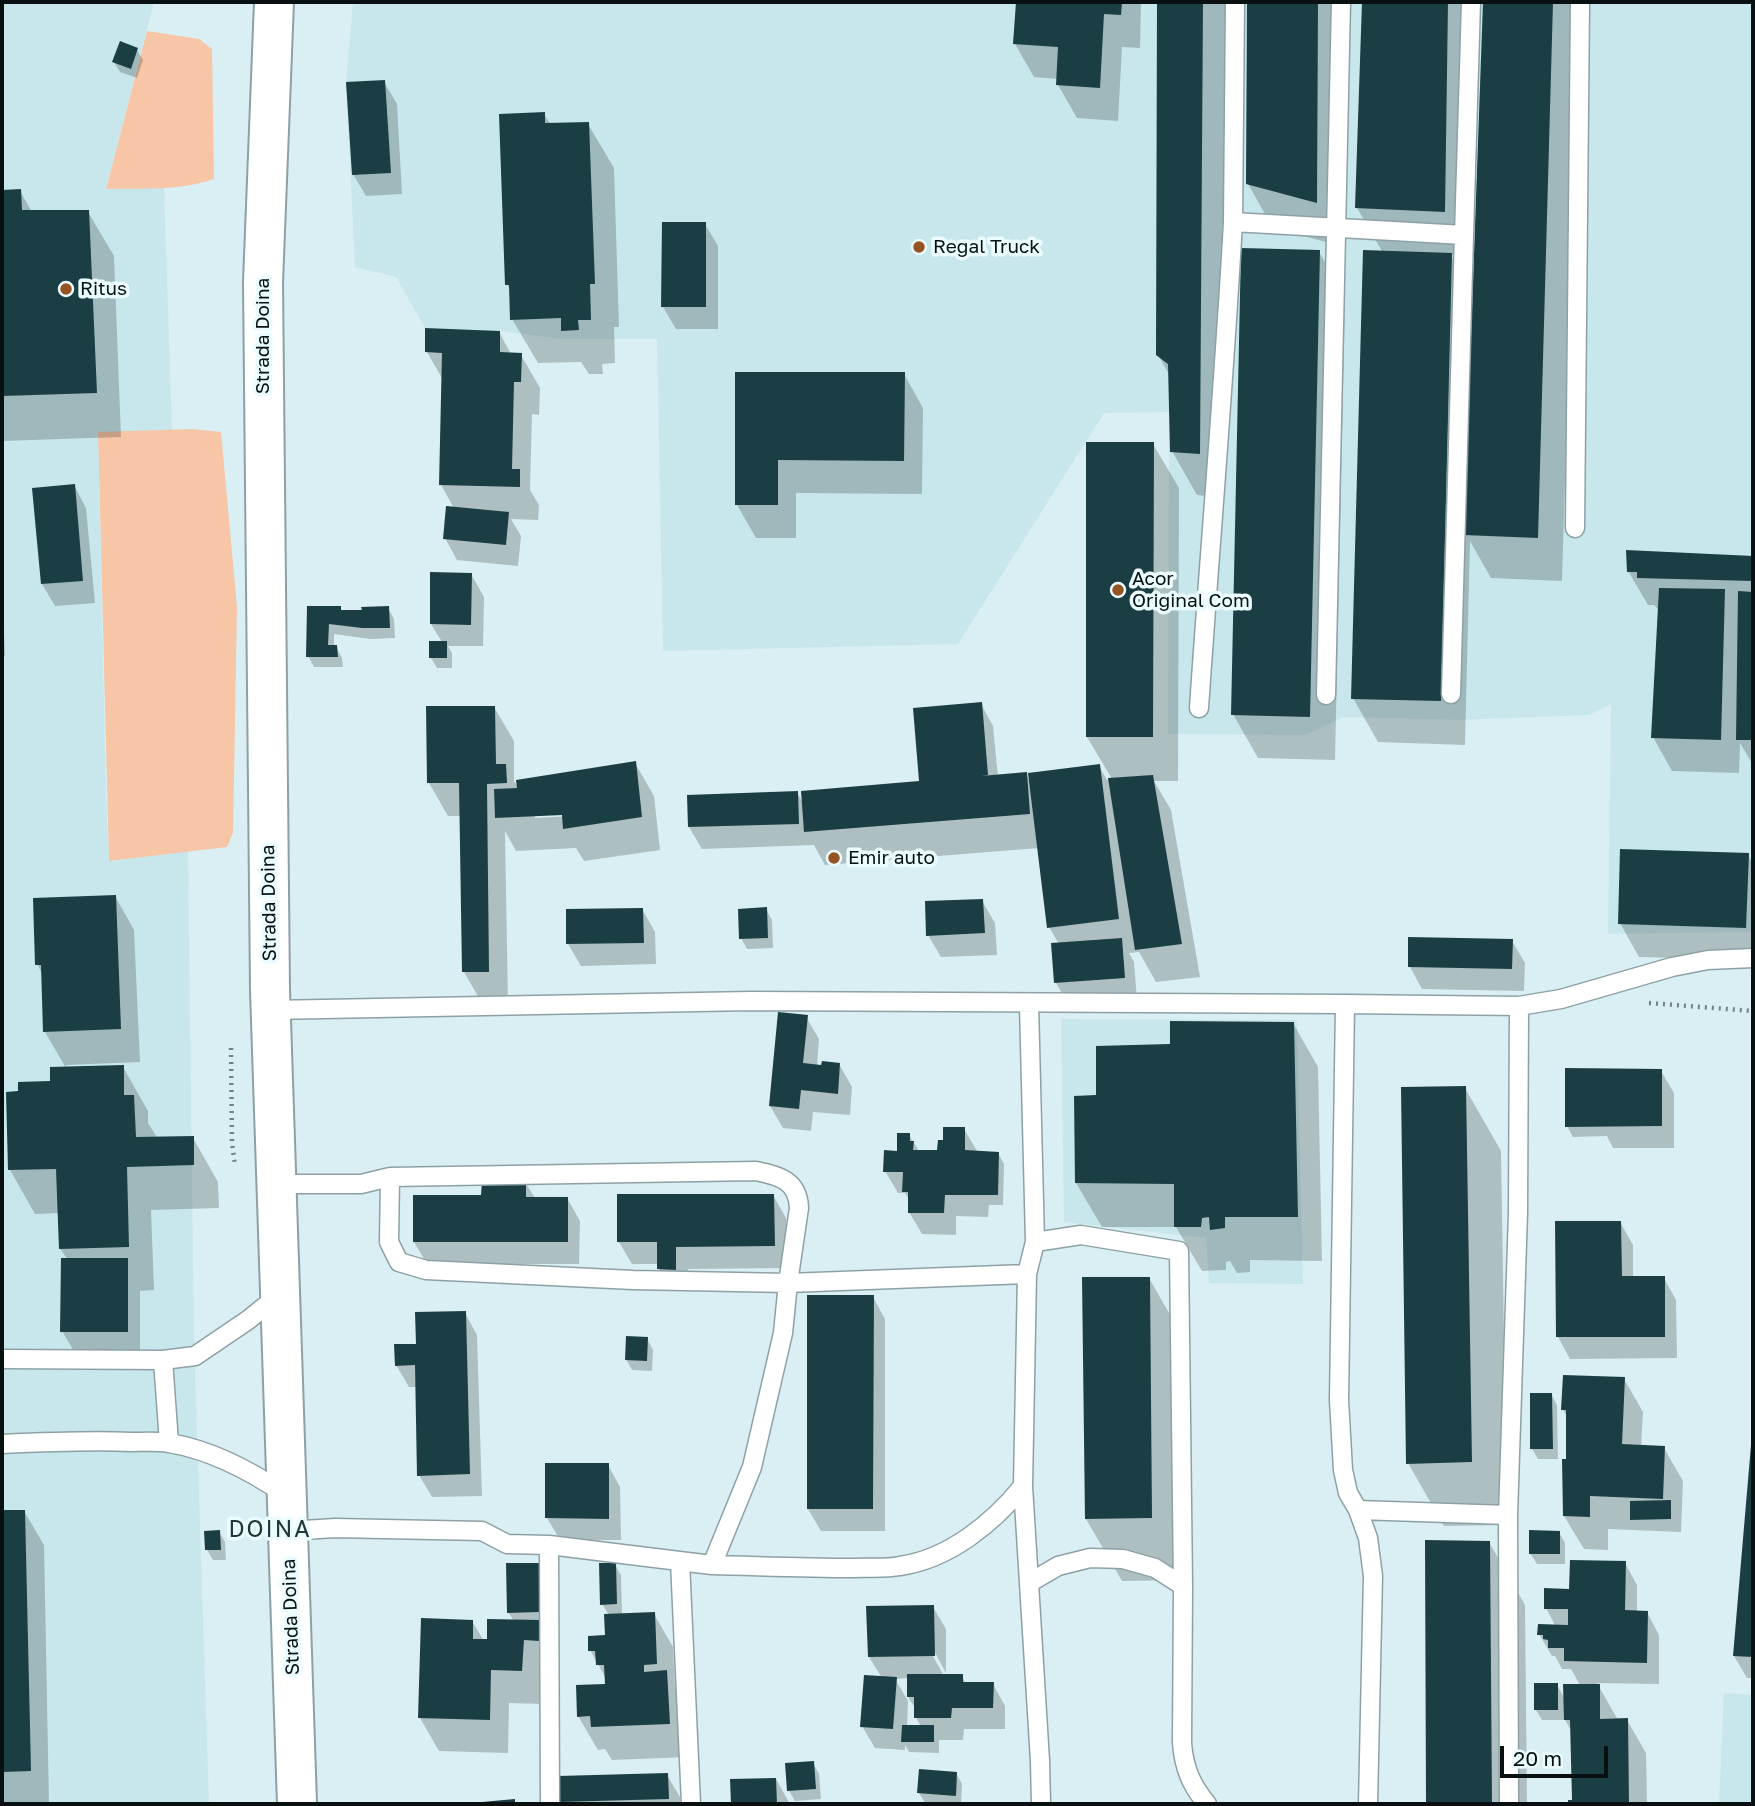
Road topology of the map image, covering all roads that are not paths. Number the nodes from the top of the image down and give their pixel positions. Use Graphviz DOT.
graph roads {
  1 [pos="274,2"];
  2 [pos="1235,2"];
  3 [pos="1341,2"];
  4 [pos="1471,2"];
  5 [pos="1580,2"];
  6 [pos="1233,222"];
  7 [pos="1337,226"];
  8 [pos="1464,235"];
  9 [pos="1574,528"];
  10 [pos="1451,694"];
  11 [pos="1326,695"];
  12 [pos="1199,708"];
  13 [pos="1753,958"];
  14 [pos="1029,1004"];
  15 [pos="1345,1004"];
  16 [pos="1518,1006"];
  17 [pos="270,1010"];
  18 [pos="390,1177"];
  19 [pos="275,1184"];
  20 [pos="1035,1242"];
  21 [pos="1027,1274"];
  22 [pos="788,1283"];
  23 [pos="279,1295"];
  24 [pos="2,1359"];
  25 [pos="163,1360"];
  26 [pos="169,1443"];
  27 [pos="2,1444"];
  28 [pos="1023,1486"];
  29 [pos="1358,1510"];
  30 [pos="287,1513"];
  31 [pos="1508,1515"];
  32 [pos="549,1545"];
  33 [pos="680,1561"];
  34 [pos="712,1565"];
  35 [pos="1029,1583"];
  36 [pos="1183,1586"];
  37 [pos="297,1804"];
  38 [pos="550,1804"];
  39 [pos="691,1804"];
  40 [pos="1041,1804"];
  41 [pos="1207,1804"];
  42 [pos="1368,1804"];
  43 [pos="1509,1804"];
  1 -- 17 [label="main road, Strada Doina"];
  2 -- 6 [label="lane"];
  3 -- 7 [label="lane"];
  4 -- 8 [label="lane"];
  5 -- 9 [label="lane"];
  6 -- 7 [label="lane"];
  6 -- 12 [label="lane"];
  7 -- 8 [label="lane"];
  7 -- 11 [label="lane"];
  8 -- 10 [label="lane"];
  13 -- 16 [label="lane"];
  14 -- 15 [label="lane"];
  14 -- 17 [label="lane"];
  14 -- 20 [label="lane"];
  15 -- 16 [label="lane"];
  15 -- 29 [label="lane"];
  16 -- 31 [label="lane"];
  17 -- 19 [label="main road, Strada Doina"];
  18 -- 19 [label="lane"];
  18 -- 22 [label="lane"];
  18 -- 22 [label="lane"];
  19 -- 23 [label="main road, Strada Doina"];
  20 -- 21 [label="lane"];
  20 -- 36 [label="lane"];
  21 -- 22 [label="lane"];
  21 -- 28 [label="lane"];
  22 -- 34 [label="lane"];
  23 -- 25 [label="lane"];
  23 -- 30 [label="main road, Strada Doina"];
  24 -- 25 [label="lane"];
  25 -- 26 [label="lane"];
  26 -- 27 [label="lane"];
  26 -- 30 [label="lane"];
  28 -- 34 [label="lane"];
  28 -- 35 [label="lane"];
  29 -- 31 [label="lane"];
  29 -- 42 [label="lane"];
  30 -- 32 [label="lane"];
  30 -- 37 [label="main road, Strada Doina"];
  31 -- 43 [label="lane"];
  32 -- 33 [label="lane"];
  32 -- 38 [label="lane"];
  33 -- 34 [label="lane"];
  33 -- 39 [label="lane"];
  35 -- 36 [label="lane"];
  35 -- 40 [label="lane"];
  36 -- 41 [label="lane"];
}
